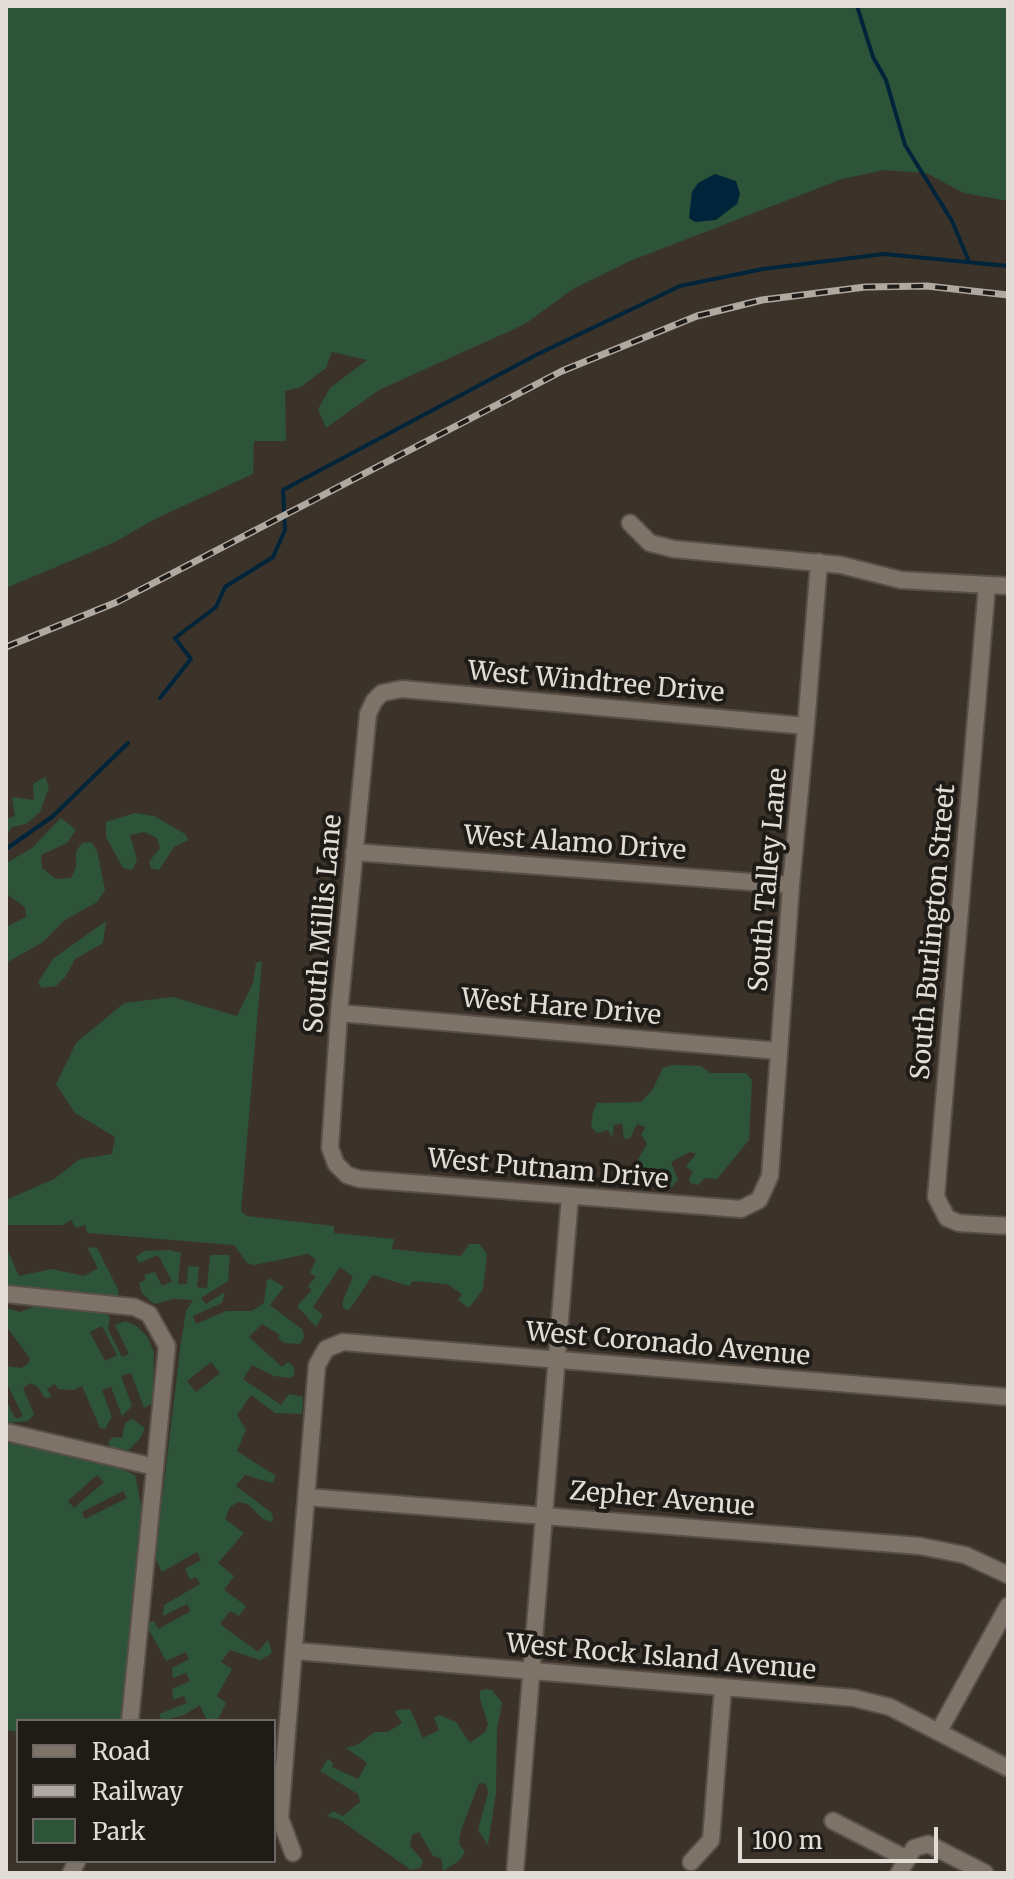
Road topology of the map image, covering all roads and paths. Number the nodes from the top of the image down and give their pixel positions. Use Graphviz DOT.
graph roads {
  1 [pos="630,523"];
  2 [pos="819,562"];
  3 [pos="987,585"];
  4 [pos="1008,586"];
  5 [pos="382,693"];
  6 [pos="806,726"];
  7 [pos="354,852"];
  8 [pos="791,885"];
  9 [pos="339,1013"];
  10 [pos="779,1051"];
  11 [pos="336,1164"];
  12 [pos="570,1196"];
  13 [pos="759,1200"];
  14 [pos="1008,1226"];
  15 [pos="6,1294"];
  16 [pos="558,1361"];
  17 [pos="1008,1397"];
  18 [pos="6,1432"];
  19 [pos="155,1467"];
  20 [pos="307,1497"];
  21 [pos="546,1514"];
  22 [pos="1008,1575"];
  23 [pos="1008,1606"];
  24 [pos="295,1651"];
  25 [pos="531,1671"];
  26 [pos="723,1687"];
  27 [pos="130,1719"];
  28 [pos="939,1731"];
  29 [pos="1008,1768"];
  30 [pos="833,1821"];
  31 [pos="293,1853"];
  32 [pos="691,1862"];
  33 [pos="903,1866"];
  34 [pos="981,1872"];
  35 [pos="515,1873"];
  1 -- 2 [label="street"];
  2 -- 3 [label="street"];
  2 -- 6 [label="street, South Talley Lane"];
  3 -- 4 [label="street"];
  3 -- 14 [label="street, South Burlington Street"];
  5 -- 6 [label="street, West Windtree Drive"];
  5 -- 7 [label="street, South Millis Lane"];
  6 -- 8 [label="street, South Talley Lane"];
  7 -- 8 [label="street, West Alamo Drive"];
  7 -- 9 [label="street, South Millis Lane"];
  8 -- 10 [label="street, South Talley Lane"];
  9 -- 10 [label="street, West Hare Drive"];
  9 -- 11 [label="street, South Millis Lane"];
  10 -- 13 [label="street, South Talley Lane"];
  11 -- 12 [label="street, West Putnam Drive"];
  12 -- 13 [label="street, West Putnam Drive"];
  12 -- 16 [label="street"];
  15 -- 19 [label="street"];
  16 -- 17 [label="street, West Coronado Avenue"];
  16 -- 20 [label="street, West Coronado Avenue"];
  16 -- 21 [label="street"];
  18 -- 19 [label="street"];
  19 -- 27 [label="street"];
  20 -- 21 [label="street, Zepher Avenue"];
  20 -- 24 [label="street"];
  21 -- 22 [label="street, Zepher Avenue"];
  21 -- 25 [label="street"];
  23 -- 28 [label="street"];
  24 -- 25 [label="street, West Rock Island Avenue"];
  24 -- 31 [label="street"];
  25 -- 26 [label="street, West Rock Island Avenue"];
  25 -- 35 [label="street"];
  26 -- 28 [label="street, West Rock Island Avenue"];
  26 -- 32 [label="street"];
  28 -- 29 [label="street, West Rock Island Avenue"];
  30 -- 33 [label="street"];
  33 -- 34 [label="street"];
}
